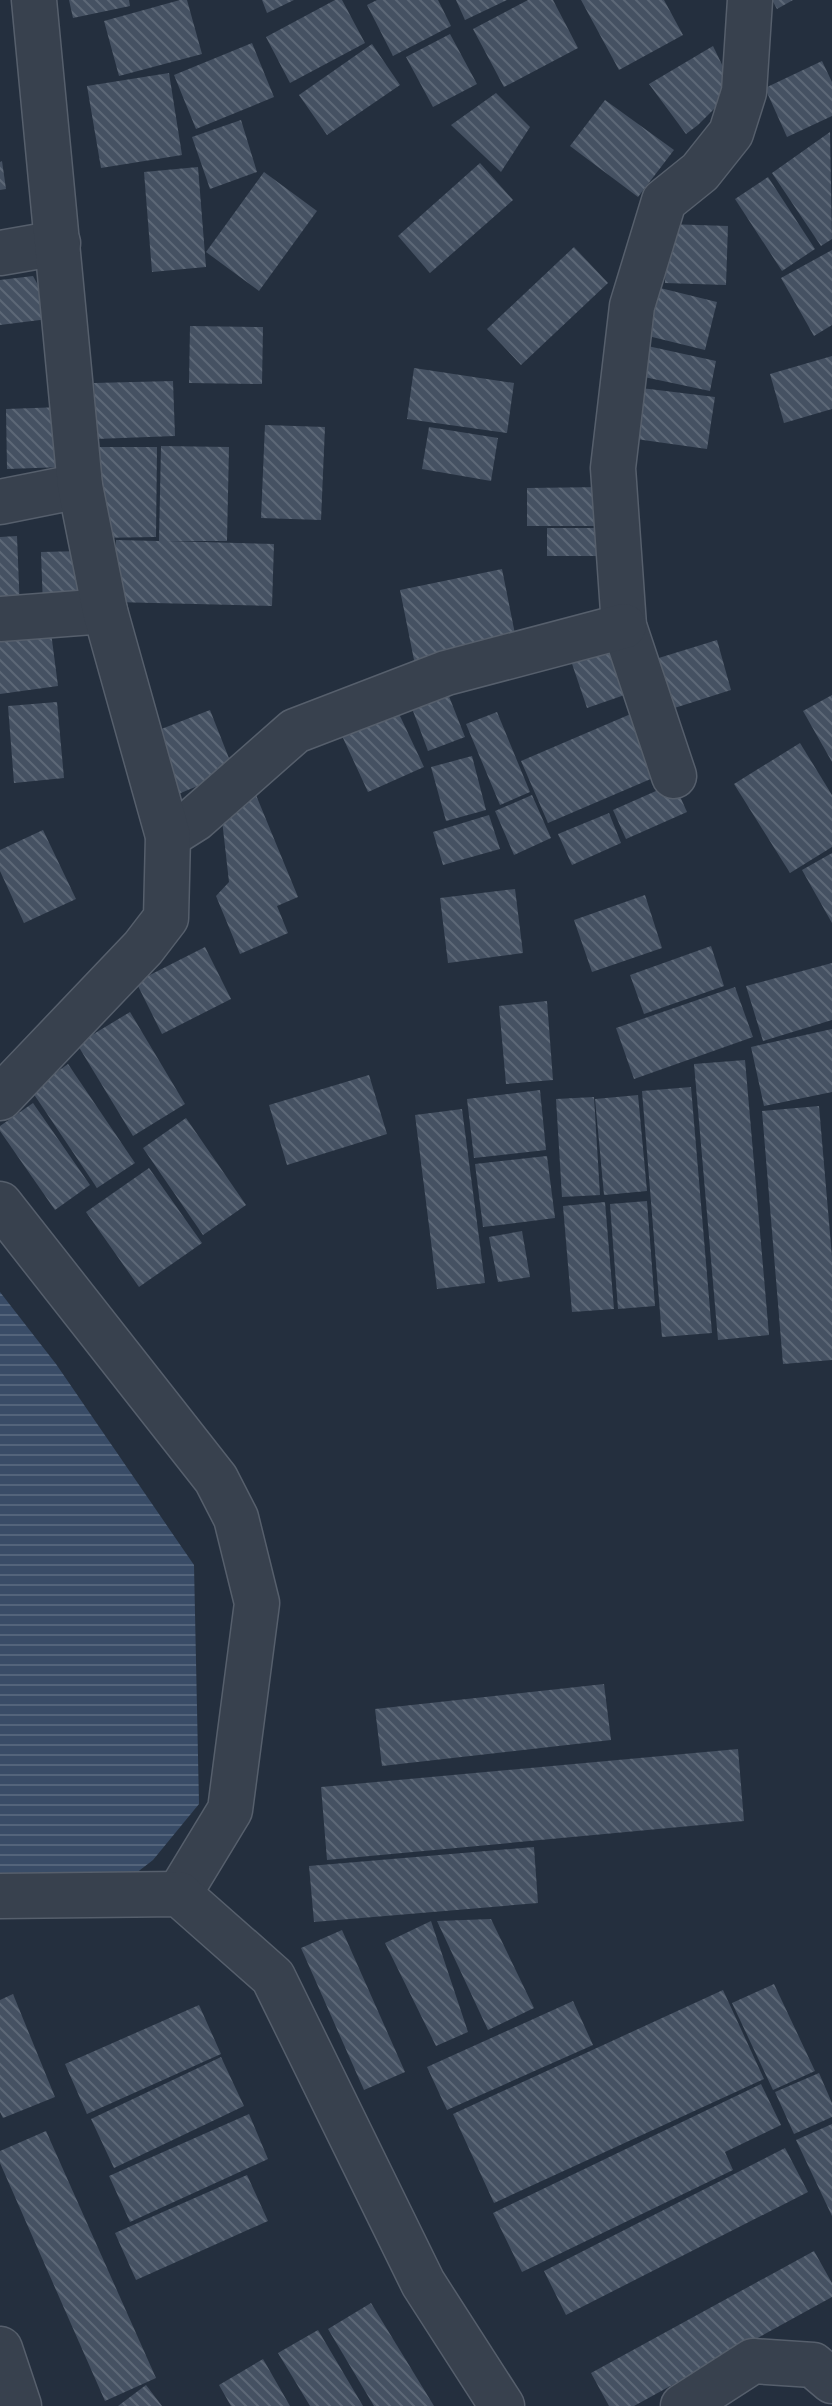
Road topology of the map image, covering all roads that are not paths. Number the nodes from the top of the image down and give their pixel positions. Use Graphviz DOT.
graph roads {
  1 [pos="34,0"];
  2 [pos="750,0"];
  3 [pos="58,243"];
  4 [pos="0,253"];
  5 [pos="80,486"];
  6 [pos="0,502"];
  7 [pos="105,611"];
  8 [pos="0,619"];
  9 [pos="624,626"];
  10 [pos="674,776"];
  11 [pos="168,836"];
  12 [pos="0,1098"];
  13 [pos="0,1204"];
  14 [pos="179,1894"];
  15 [pos="0,1896"];
  16 [pos="0,2349"];
  17 [pos="832,2381"];
  18 [pos="19,2406"];
  19 [pos="502,2406"];
  20 [pos="683,2406"];
  1 -- 3 [label="street"];
  2 -- 9 [label="street"];
  3 -- 4 [label="street"];
  3 -- 5 [label="street"];
  5 -- 6 [label="street"];
  5 -- 7 [label="street"];
  7 -- 8 [label="street"];
  7 -- 11 [label="street"];
  9 -- 10 [label="street"];
  9 -- 11 [label="street"];
  11 -- 12 [label="street"];
  13 -- 14 [label="street"];
  14 -- 15 [label="street"];
  14 -- 19 [label="street"];
  16 -- 18 [label="street"];
  17 -- 20 [label="street"];
}
